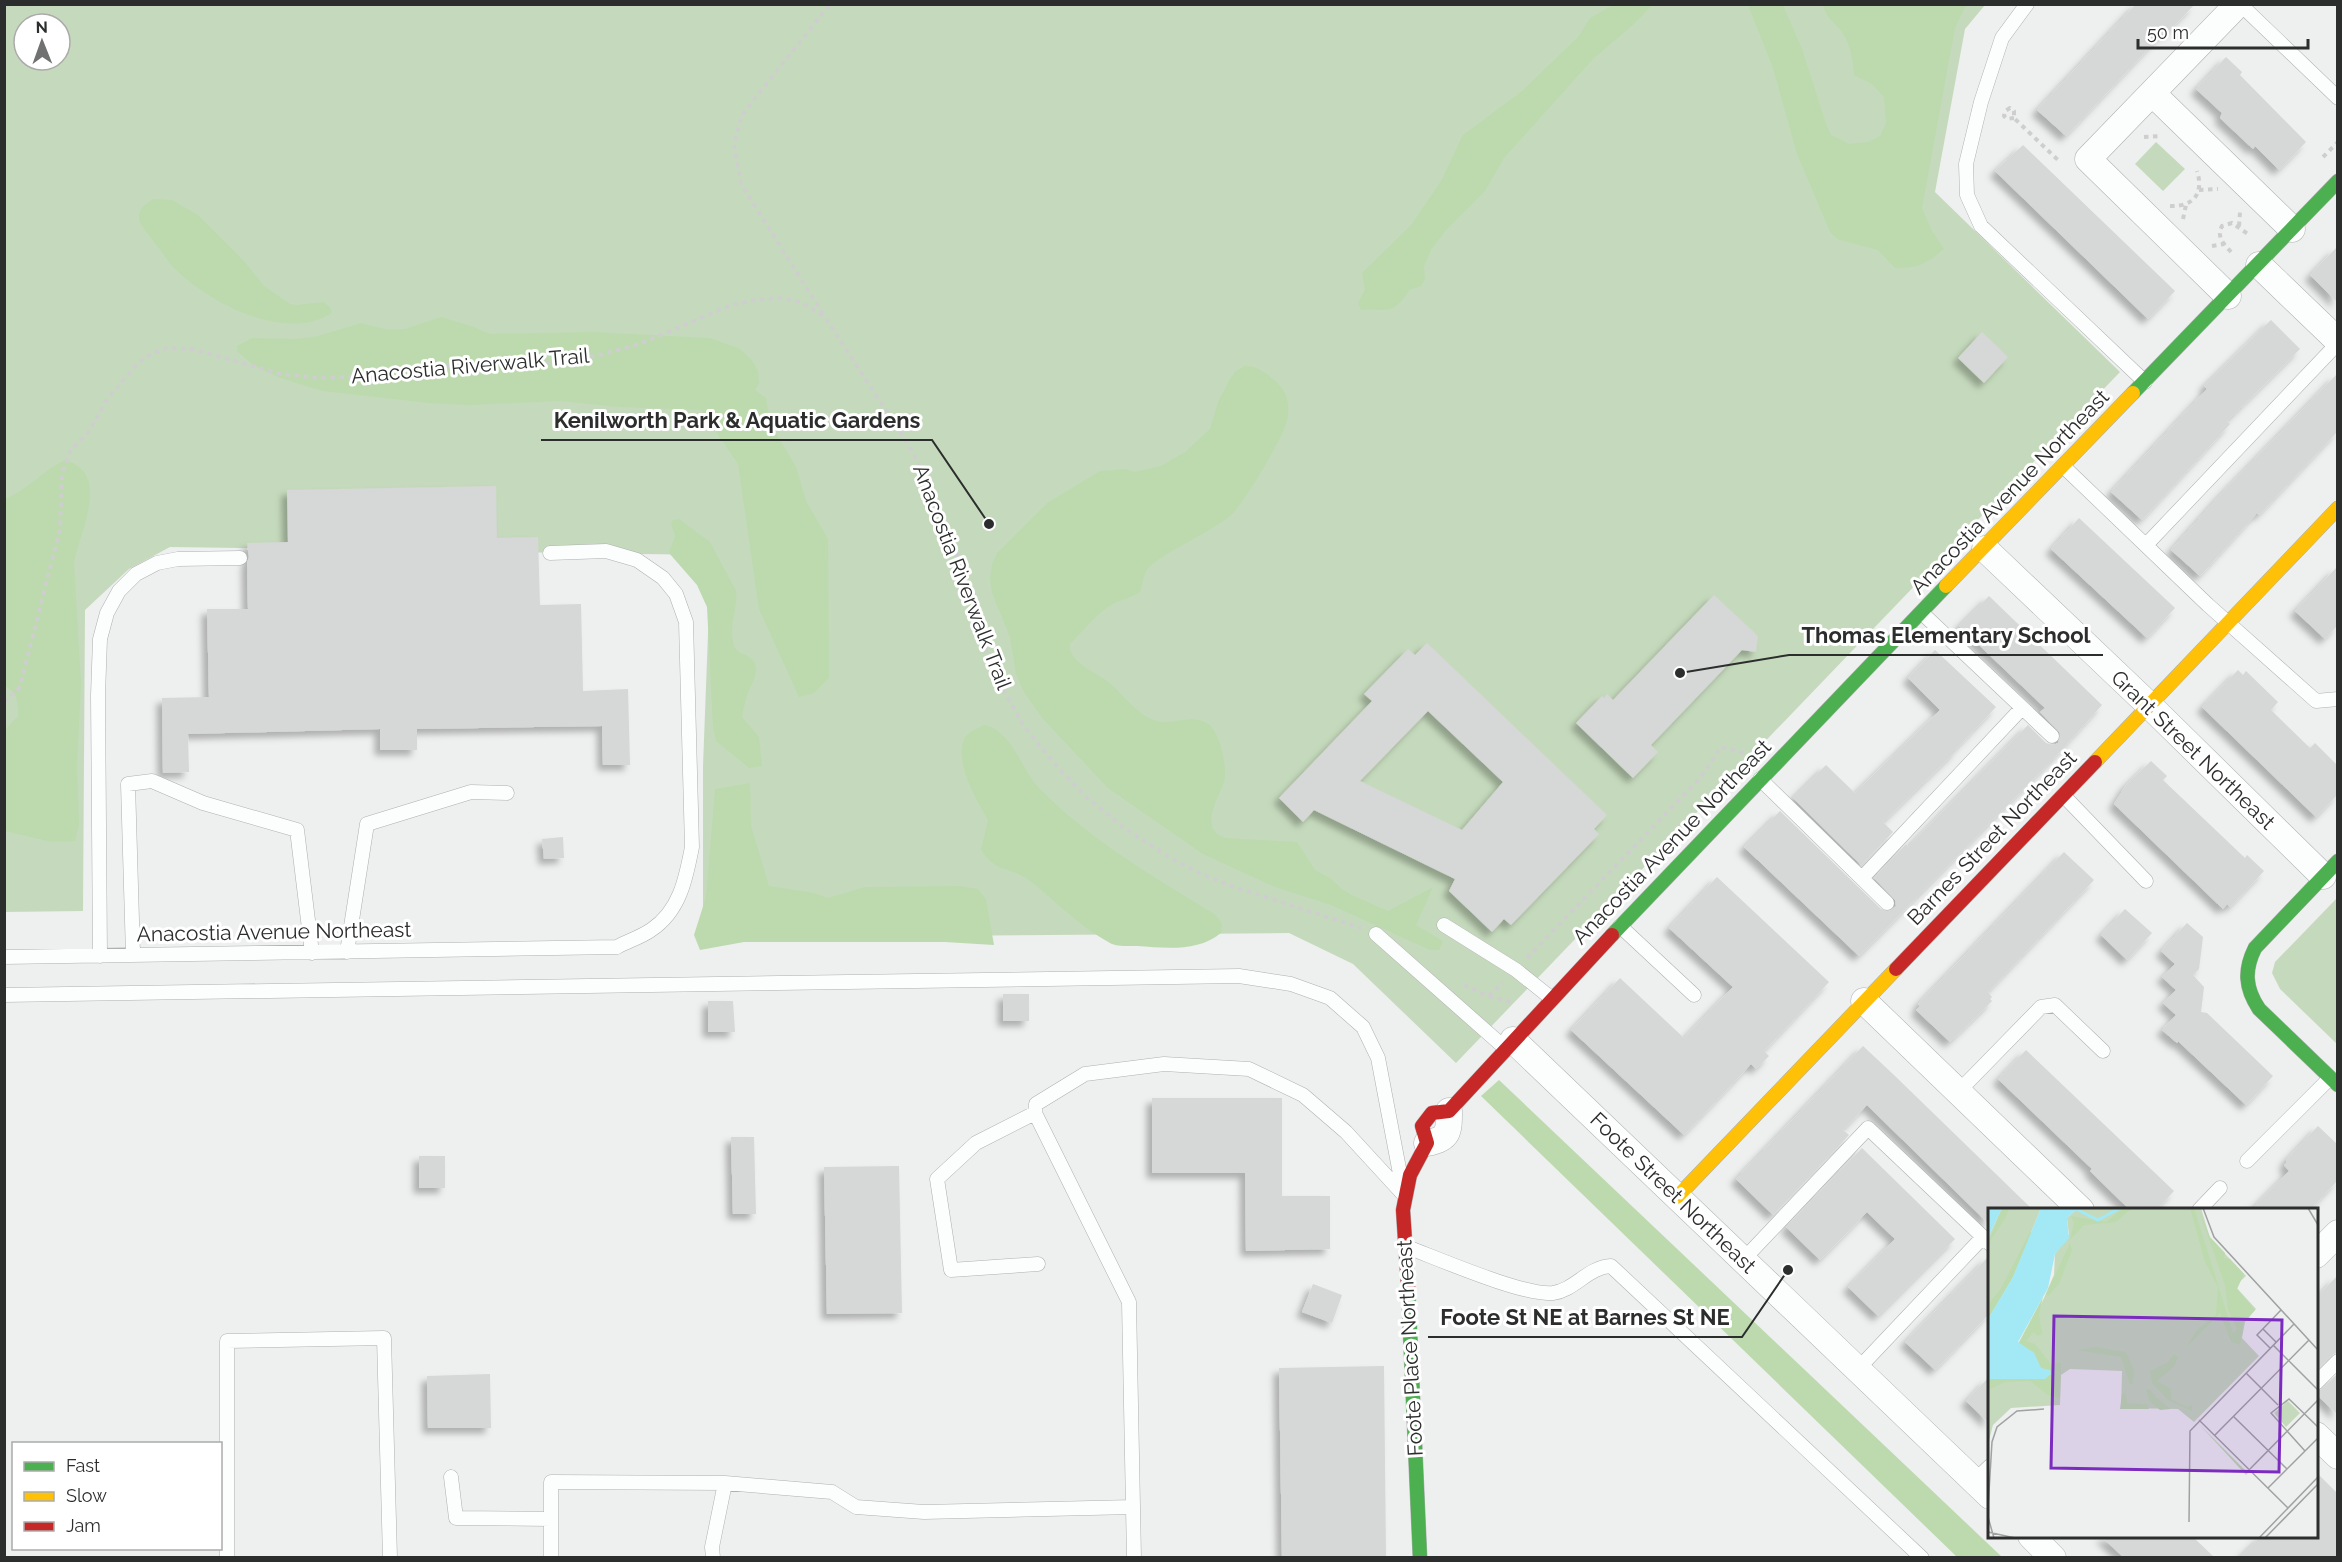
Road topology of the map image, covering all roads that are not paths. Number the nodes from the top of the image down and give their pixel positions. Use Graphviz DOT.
graph roads {
  1 [pos="2027,4"];
  2 [pos="2239,4"];
  3 [pos="2152,93"];
  4 [pos="2337,98"];
  5 [pos="2337,182"];
  6 [pos="2292,229"];
  7 [pos="2259,265"];
  8 [pos="2228,296"];
  9 [pos="2337,342"];
  10 [pos="2145,382"];
  11 [pos="2063,466"];
  12 [pos="2337,508"];
  13 [pos="2146,545"];
  14 [pos="1984,549"];
  15 [pos="550,553"];
  16 [pos="240,558"];
  17 [pos="1922,613"];
  18 [pos="2228,623"];
  19 [pos="2337,699"];
  20 [pos="2149,705"];
  21 [pos="2022,708"];
  22 [pos="2052,736"];
  23 [pos="1760,778"];
  24 [pos="507,793"];
  25 [pos="2063,795"];
  26 [pos="2330,868"];
  27 [pos="1862,878"];
  28 [pos="2146,881"];
  29 [pos="1887,903"];
  30 [pos="1443,925"];
  31 [pos="1620,926"];
  32 [pos="1376,934"];
  33 [pos="347,952"];
  34 [pos="312,953"];
  35 [pos="133,955"];
  36 [pos="100,956"];
  37 [pos="4,957"];
  38 [pos="4,995"];
  39 [pos="1694,995"];
  40 [pos="1551,998"];
  41 [pos="1864,1001"];
  42 [pos="1509,1044"];
  43 [pos="2103,1051"];
  44 [pos="2334,1081"];
  45 [pos="1958,1092"];
  46 [pos="1449,1111"];
  47 [pos="1035,1113"];
  48 [pos="1427,1143"];
  49 [pos="2247,1161"];
  50 [pos="2220,1188"];
  51 [pos="1404,1195"];
  52 [pos="1677,1197"];
  53 [pos="2080,1208"];
  54 [pos="2200,1208"];
  55 [pos="2337,1233"];
  56 [pos="1986,1240"];
  57 [pos="1404,1246"];
  58 [pos="2318,1253"];
  59 [pos="1743,1260"];
  60 [pos="1038,1264"];
  61 [pos="2337,1361"];
  62 [pos="1857,1370"];
  63 [pos="2318,1381"];
  64 [pos="2318,1437"];
  65 [pos="2337,1456"];
  66 [pos="451,1477"];
  67 [pos="1984,1481"];
  68 [pos="725,1483"];
  69 [pos="1133,1507"];
  70 [pos="551,1519"];
  71 [pos="227,1557"];
  72 [pos="390,1557"];
  73 [pos="551,1557"];
  74 [pos="713,1557"];
  75 [pos="1134,1557"];
  76 [pos="1420,1557"];
  77 [pos="1922,1557"];
  1 -- 10 [label="lane"];
  2 -- 3 [label="street"];
  2 -- 4 [label="lane"];
  3 -- 6 [label="street"];
  3 -- 8 [label="street"];
  5 -- 6 [label="street, Anacostia Avenue Northeast"];
  6 -- 7 [label="street, Anacostia Avenue Northeast"];
  7 -- 8 [label="street, Anacostia Avenue Northeast"];
  7 -- 9 [label="street"];
  8 -- 10 [label="street, Anacostia Avenue Northeast"];
  9 -- 13 [label="lane"];
  10 -- 11 [label="street, Anacostia Avenue Northeast"];
  11 -- 13 [label="lane"];
  11 -- 14 [label="street, Anacostia Avenue Northeast"];
  12 -- 18 [label="street, Barnes Street Northeast"];
  13 -- 18 [label="lane"];
  14 -- 17 [label="street, Anacostia Avenue Northeast"];
  14 -- 20 [label="street, Grant Street Northeast"];
  15 -- 33 [label="lane, Anacostia Avenue Northeast"];
  16 -- 36 [label="lane"];
  17 -- 21 [label="lane"];
  17 -- 23 [label="street, Anacostia Avenue Northeast"];
  18 -- 19 [label="lane"];
  18 -- 20 [label="street, Barnes Street Northeast"];
  20 -- 25 [label="street, Barnes Street Northeast"];
  20 -- 26 [label="street, Grant Street Northeast"];
  21 -- 22 [label="lane"];
  21 -- 27 [label="lane"];
  23 -- 27 [label="lane"];
  23 -- 31 [label="street, Anacostia Avenue Northeast"];
  24 -- 33 [label="lane"];
  25 -- 28 [label="lane"];
  25 -- 41 [label="street, Barnes Street Northeast"];
  26 -- 44 [label="street"];
  27 -- 29 [label="lane"];
  30 -- 40 [label="lane"];
  31 -- 39 [label="lane"];
  31 -- 40 [label="street, Anacostia Avenue Northeast"];
  32 -- 42 [label="lane"];
  33 -- 34 [label="lane, Anacostia Avenue Northeast"];
  34 -- 35 [label="lane, Anacostia Avenue Northeast"];
  34 -- 35 [label="lane"];
  35 -- 36 [label="lane, Anacostia Avenue Northeast"];
  36 -- 37 [label="lane, Anacostia Avenue Northeast"];
  38 -- 51 [label="lane"];
  40 -- 42 [label="street, Anacostia Avenue Northeast"];
  41 -- 45 [label="street"];
  41 -- 52 [label="street, Barnes Street Northeast"];
  42 -- 46 [label="street, Foote Place Northeast"];
  42 -- 52 [label="street, Foote Street Northeast"];
  43 -- 45 [label="lane"];
  44 -- 49 [label="lane"];
  45 -- 53 [label="street"];
  46 -- 48 [label="street, Foote Place Northeast"];
  47 -- 51 [label="lane"];
  47 -- 60 [label="lane"];
  47 -- 69 [label="lane"];
  48 -- 51 [label="street, Foote Place Northeast"];
  50 -- 54 [label="lane"];
  51 -- 57 [label="street, Foote Place Northeast"];
  52 -- 59 [label="street, Foote Street Northeast"];
  55 -- 58 [label="street"];
  56 -- 59 [label="lane"];
  56 -- 62 [label="lane"];
  57 -- 76 [label="street, Foote Place Northeast"];
  57 -- 77 [label="lane"];
  59 -- 62 [label="street, Foote Street Northeast"];
  61 -- 63 [label="lane"];
  62 -- 67 [label="street, Foote Street Northeast"];
  64 -- 65 [label="street"];
  66 -- 70 [label="lane"];
  68 -- 69 [label="lane"];
  68 -- 70 [label="lane"];
  68 -- 74 [label="lane"];
  69 -- 75 [label="lane"];
  70 -- 73 [label="lane"];
  71 -- 72 [label="lane"];
}
